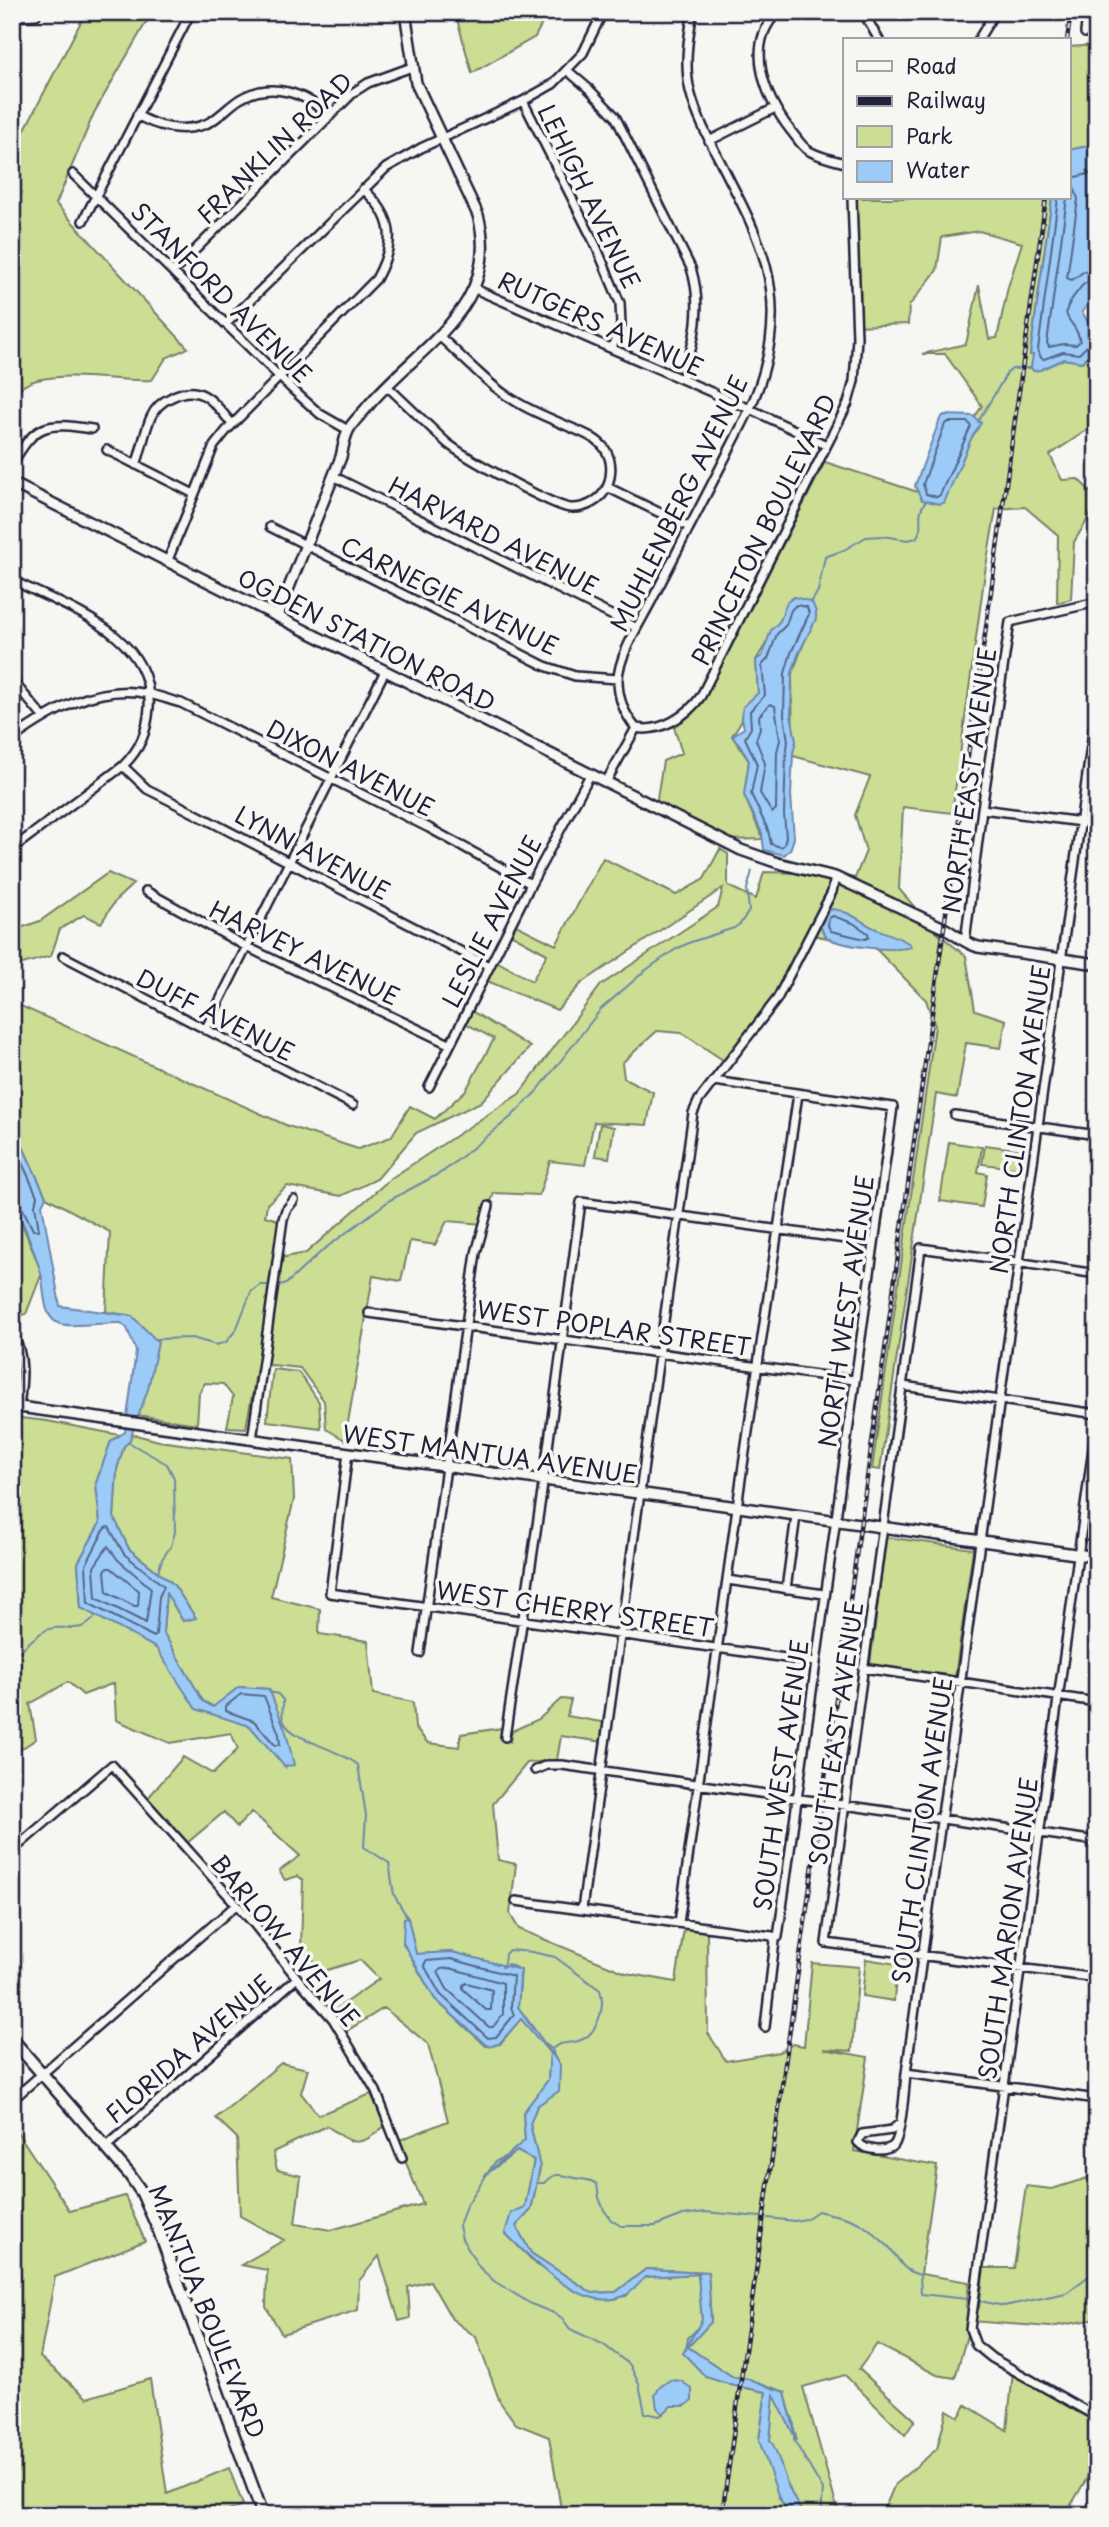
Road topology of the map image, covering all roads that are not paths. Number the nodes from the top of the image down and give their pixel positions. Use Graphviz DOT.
graph roads {
  1 [pos="191,12"];
  2 [pos="405,12"];
  3 [pos="603,12"];
  4 [pos="693,12"];
  5 [pos="778,12"];
  6 [pos="863,12"];
  7 [pos="995,12"];
  8 [pos="1087,12"];
  9 [pos="36,15"];
  10 [pos="12,20"];
  11 [pos="1085,33"];
  12 [pos="878,38"];
  13 [pos="979,38"];
  14 [pos="412,67"];
  15 [pos="568,71"];
  16 [pos="523,102"];
  17 [pos="775,108"];
  18 [pos="137,115"];
  19 [pos="328,117"];
  20 [pos="441,139"];
  21 [pos="709,141"];
  22 [pos="843,162"];
  23 [pos="74,174"];
  24 [pos="363,189"];
  25 [pos="96,194"];
  26 [pos="852,200"];
  27 [pos="83,221"];
  28 [pos="173,272"];
  29 [pos="475,289"];
  30 [pos="226,324"];
  31 [pos="439,336"];
  32 [pos="612,348"];
  33 [pos="279,376"];
  34 [pos="682,379"];
  35 [pos="387,386"];
  36 [pos="750,409"];
  37 [pos="232,424"];
  38 [pos="92,429"];
  39 [pos="348,430"];
  40 [pos="826,445"];
  41 [pos="107,450"];
  42 [pos="12,465"];
  43 [pos="136,465"];
  44 [pos="333,476"];
  45 [pos="12,483"];
  46 [pos="607,487"];
  47 [pos="194,494"];
  48 [pos="270,527"];
  49 [pos="689,527"];
  50 [pos="305,545"];
  51 [pos="168,560"];
  52 [pos="12,580"];
  53 [pos="1097,602"];
  54 [pos="278,615"];
  55 [pos="638,628"];
  56 [pos="385,671"];
  57 [pos="618,679"];
  58 [pos="12,680"];
  59 [pos="150,694"];
  60 [pos="1097,703"];
  61 [pos="43,717"];
  62 [pos="636,728"];
  63 [pos="12,740"];
  64 [pos="123,766"];
  65 [pos="590,775"];
  66 [pos="331,777"];
  67 [pos="606,782"];
  68 [pos="982,809"];
  69 [pos="1080,822"];
  70 [pos="1097,824"];
  71 [pos="12,849"];
  72 [pos="290,862"];
  73 [pos="835,877"];
  74 [pos="531,884"];
  75 [pos="146,891"];
  76 [pos="965,942"];
  77 [pos="247,947"];
  78 [pos="63,956"];
  79 [pos="1061,959"];
  80 [pos="1097,964"];
  81 [pos="489,966"];
  82 [pos="205,1030"];
  83 [pos="449,1044"];
  84 [pos="714,1081"];
  85 [pos="429,1087"];
  86 [pos="798,1094"];
  87 [pos="353,1105"];
  88 [pos="955,1115"];
  89 [pos="1038,1127"];
  90 [pos="1097,1135"];
  91 [pos="294,1200"];
  92 [pos="489,1206"];
  93 [pos="680,1217"];
  94 [pos="777,1231"];
  95 [pos="874,1243"];
  96 [pos="1018,1262"];
  97 [pos="1097,1274"];
  98 [pos="369,1313"];
  99 [pos="466,1326"];
  100 [pos="12,1334"];
  101 [pos="563,1339"];
  102 [pos="661,1352"];
  103 [pos="758,1366"];
  104 [pos="855,1380"];
  105 [pos="903,1387"];
  106 [pos="1000,1400"];
  107 [pos="15,1407"];
  108 [pos="1097,1413"];
  109 [pos="1097,1420"];
  110 [pos="252,1440"];
  111 [pos="348,1453"];
  112 [pos="446,1466"];
  113 [pos="543,1480"];
  114 [pos="640,1494"];
  115 [pos="737,1507"];
  116 [pos="796,1516"];
  117 [pos="835,1521"];
  118 [pos="882,1528"];
  119 [pos="981,1541"];
  120 [pos="1077,1555"];
  121 [pos="1097,1558"];
  122 [pos="727,1580"];
  123 [pos="786,1589"];
  124 [pos="824,1594"];
  125 [pos="426,1606"];
  126 [pos="523,1620"];
  127 [pos="620,1634"];
  128 [pos="717,1648"];
  129 [pos="420,1653"];
  130 [pos="814,1662"];
  131 [pos="863,1668"];
  132 [pos="960,1682"];
  133 [pos="1057,1696"];
  134 [pos="1097,1702"];
  135 [pos="505,1737"];
  136 [pos="535,1770"];
  137 [pos="601,1771"];
  138 [pos="699,1786"];
  139 [pos="796,1799"];
  140 [pos="844,1806"];
  141 [pos="941,1820"];
  142 [pos="1039,1833"];
  143 [pos="1097,1841"];
  144 [pos="12,1851"];
  145 [pos="516,1900"];
  146 [pos="236,1905"];
  147 [pos="582,1909"];
  148 [pos="679,1923"];
  149 [pos="772,1936"];
  150 [pos="924,1955"];
  151 [pos="1020,1968"];
  152 [pos="297,1978"];
  153 [pos="1097,1978"];
  154 [pos="765,2027"];
  155 [pos="12,2039"];
  156 [pos="906,2073"];
  157 [pos="42,2074"];
  158 [pos="1004,2086"];
  159 [pos="1097,2099"];
  160 [pos="12,2100"];
  161 [pos="900,2124"];
  162 [pos="106,2147"];
  163 [pos="402,2158"];
  164 [pos="1097,2417"];
  165 [pos="264,2515"];
  1 -- 18 [label="street"];
  2 -- 14 [label="street"];
  3 -- 15 [label="street"];
  4 -- 21 [label="street, MUHLENBERG AVENUE"];
  5 -- 17 [label="street"];
  6 -- 12 [label="street"];
  7 -- 13 [label="street"];
  8 -- 11 [label="street"];
  9 -- 10 [label="street"];
  14 -- 19 [label="street, FRANKLIN ROAD"];
  14 -- 20 [label="street"];
  15 -- 16 [label="street"];
  15 -- 34 [label="street"];
  16 -- 20 [label="street"];
  16 -- 32 [label="street, LEHIGH AVENUE"];
  17 -- 21 [label="street"];
  17 -- 22 [label="street"];
  18 -- 19 [label="street"];
  18 -- 25 [label="street"];
  19 -- 28 [label="street, FRANKLIN ROAD"];
  20 -- 24 [label="street"];
  20 -- 29 [label="street"];
  21 -- 36 [label="street, MUHLENBERG AVENUE"];
  23 -- 25 [label="street, STANFORD AVENUE"];
  24 -- 30 [label="street"];
  24 -- 33 [label="street"];
  25 -- 27 [label="street"];
  25 -- 28 [label="street, STANFORD AVENUE"];
  26 -- 40 [label="street, PRINCETON BOULEVARD"];
  28 -- 30 [label="street, STANFORD AVENUE"];
  29 -- 31 [label="street"];
  29 -- 32 [label="street, RUTGERS AVENUE"];
  30 -- 33 [label="street, STANFORD AVENUE"];
  31 -- 35 [label="street"];
  31 -- 46 [label="street"];
  32 -- 34 [label="street, RUTGERS AVENUE"];
  33 -- 37 [label="street"];
  33 -- 39 [label="street, STANFORD AVENUE"];
  34 -- 36 [label="street, RUTGERS AVENUE"];
  35 -- 39 [label="street"];
  35 -- 46 [label="street"];
  36 -- 40 [label="street, RUTGERS AVENUE"];
  36 -- 49 [label="street, MUHLENBERG AVENUE"];
  37 -- 43 [label="street"];
  37 -- 47 [label="street"];
  38 -- 42 [label="street"];
  39 -- 44 [label="street"];
  40 -- 62 [label="street, PRINCETON BOULEVARD"];
  41 -- 43 [label="street"];
  43 -- 47 [label="street"];
  44 -- 50 [label="street"];
  44 -- 55 [label="street, HARVARD AVENUE"];
  45 -- 51 [label="street, OGDEN STATION ROAD"];
  46 -- 49 [label="street"];
  47 -- 51 [label="street"];
  48 -- 50 [label="street, CARNEGIE AVENUE"];
  49 -- 55 [label="street, MUHLENBERG AVENUE"];
  50 -- 54 [label="street"];
  50 -- 57 [label="street, CARNEGIE AVENUE"];
  51 -- 54 [label="street, OGDEN STATION ROAD"];
  52 -- 59 [label="street"];
  53 -- 68 [label="street, NORTH EAST AVENUE"];
  54 -- 56 [label="street, OGDEN STATION ROAD"];
  55 -- 57 [label="street, MUHLENBERG AVENUE"];
  56 -- 65 [label="street, OGDEN STATION ROAD"];
  56 -- 66 [label="street"];
  57 -- 62 [label="street"];
  58 -- 61 [label="street"];
  59 -- 61 [label="street, DIXON AVENUE"];
  59 -- 64 [label="street"];
  59 -- 66 [label="street, DIXON AVENUE"];
  60 -- 69 [label="street, NORTH CLINTON AVENUE"];
  61 -- 63 [label="street, DIXON AVENUE"];
  62 -- 67 [label="street"];
  64 -- 71 [label="street"];
  64 -- 72 [label="street, LYNN AVENUE"];
  65 -- 67 [label="street, OGDEN STATION ROAD"];
  65 -- 74 [label="street, LESLIE AVENUE"];
  66 -- 72 [label="street"];
  66 -- 74 [label="street, DIXON AVENUE"];
  67 -- 73 [label="street, OGDEN STATION ROAD"];
  68 -- 69 [label="street"];
  68 -- 76 [label="street, NORTH EAST AVENUE"];
  69 -- 70 [label="street"];
  69 -- 79 [label="street, NORTH CLINTON AVENUE"];
  72 -- 77 [label="street"];
  72 -- 81 [label="street, LYNN AVENUE"];
  73 -- 76 [label="street, OGDEN STATION ROAD"];
  73 -- 84 [label="street"];
  74 -- 81 [label="street, LESLIE AVENUE"];
  75 -- 77 [label="street, HARVEY AVENUE"];
  76 -- 79 [label="street, OGDEN STATION ROAD"];
  77 -- 82 [label="street"];
  77 -- 83 [label="street, HARVEY AVENUE"];
  78 -- 82 [label="street, DUFF AVENUE"];
  79 -- 80 [label="street, OGDEN STATION ROAD"];
  79 -- 89 [label="street, NORTH CLINTON AVENUE"];
  81 -- 83 [label="street, LESLIE AVENUE"];
  82 -- 87 [label="street, DUFF AVENUE"];
  83 -- 85 [label="street, LESLIE AVENUE"];
  84 -- 86 [label="street"];
  84 -- 93 [label="street"];
  86 -- 94 [label="street"];
  86 -- 95 [label="street, NORTH WEST AVENUE"];
  88 -- 89 [label="street"];
  89 -- 90 [label="street"];
  89 -- 96 [label="street, NORTH CLINTON AVENUE"];
  91 -- 110 [label="street"];
  92 -- 99 [label="street"];
  93 -- 94 [label="street"];
  93 -- 101 [label="street"];
  93 -- 102 [label="street"];
  94 -- 95 [label="street"];
  94 -- 103 [label="street"];
  95 -- 104 [label="street, NORTH WEST AVENUE"];
  96 -- 97 [label="street"];
  96 -- 105 [label="street"];
  96 -- 106 [label="street, NORTH CLINTON AVENUE"];
  98 -- 99 [label="street, WEST POPLAR STREET"];
  99 -- 101 [label="street, WEST POPLAR STREET"];
  99 -- 112 [label="street"];
  100 -- 107 [label="street"];
  101 -- 102 [label="street, WEST POPLAR STREET"];
  101 -- 113 [label="street"];
  102 -- 103 [label="street, WEST POPLAR STREET"];
  102 -- 114 [label="street"];
  103 -- 104 [label="street, WEST POPLAR STREET"];
  103 -- 115 [label="street"];
  104 -- 117 [label="street, NORTH WEST AVENUE"];
  105 -- 106 [label="street"];
  105 -- 118 [label="street"];
  106 -- 108 [label="street"];
  106 -- 119 [label="street, NORTH CLINTON AVENUE"];
  107 -- 110 [label="street, WEST MANTUA AVENUE"];
  109 -- 120 [label="street, SOUTH MARION AVENUE"];
  110 -- 111 [label="street, WEST MANTUA AVENUE"];
  111 -- 112 [label="street, WEST MANTUA AVENUE"];
  111 -- 125 [label="street, WEST CHERRY STREET"];
  112 -- 113 [label="street, WEST MANTUA AVENUE"];
  112 -- 125 [label="street"];
  113 -- 114 [label="street, WEST MANTUA AVENUE"];
  113 -- 126 [label="street"];
  114 -- 115 [label="street, WEST MANTUA AVENUE"];
  114 -- 127 [label="street"];
  115 -- 116 [label="street, WEST MANTUA AVENUE"];
  115 -- 122 [label="street"];
  116 -- 117 [label="street, WEST MANTUA AVENUE"];
  116 -- 123 [label="street"];
  117 -- 118 [label="street, WEST MANTUA AVENUE"];
  117 -- 124 [label="street, SOUTH WEST AVENUE"];
  118 -- 119 [label="street, WEST MANTUA AVENUE"];
  118 -- 131 [label="street, SOUTH EAST AVENUE"];
  119 -- 120 [label="street, WEST MANTUA AVENUE"];
  119 -- 132 [label="street, SOUTH CLINTON AVENUE"];
  120 -- 121 [label="street, WEST MANTUA AVENUE"];
  120 -- 133 [label="street, SOUTH MARION AVENUE"];
  122 -- 123 [label="street"];
  122 -- 128 [label="street"];
  123 -- 124 [label="street"];
  124 -- 130 [label="street, SOUTH WEST AVENUE"];
  125 -- 126 [label="street, WEST CHERRY STREET"];
  125 -- 129 [label="street"];
  126 -- 127 [label="street, WEST CHERRY STREET"];
  126 -- 135 [label="street"];
  127 -- 128 [label="street, WEST CHERRY STREET"];
  127 -- 137 [label="street"];
  128 -- 130 [label="street, WEST CHERRY STREET"];
  128 -- 138 [label="street"];
  130 -- 139 [label="street, SOUTH WEST AVENUE"];
  131 -- 132 [label="street"];
  131 -- 140 [label="street, SOUTH EAST AVENUE"];
  132 -- 133 [label="street"];
  132 -- 141 [label="street, SOUTH CLINTON AVENUE"];
  133 -- 134 [label="street"];
  133 -- 142 [label="street, SOUTH MARION AVENUE"];
  136 -- 137 [label="street"];
  137 -- 138 [label="street"];
  137 -- 147 [label="street"];
  138 -- 139 [label="street"];
  138 -- 148 [label="street"];
  139 -- 140 [label="street"];
  139 -- 149 [label="street, SOUTH WEST AVENUE"];
  140 -- 141 [label="street"];
  140 -- 150 [label="street, SOUTH EAST AVENUE"];
  141 -- 142 [label="street"];
  141 -- 150 [label="street, SOUTH CLINTON AVENUE"];
  142 -- 143 [label="street"];
  142 -- 151 [label="street, SOUTH MARION AVENUE"];
  144 -- 146 [label="street, BARLOW AVENUE"];
  145 -- 147 [label="street"];
  146 -- 152 [label="street, BARLOW AVENUE"];
  146 -- 157 [label="street"];
  147 -- 148 [label="street"];
  148 -- 149 [label="street"];
  149 -- 154 [label="street, SOUTH WEST AVENUE"];
  150 -- 151 [label="street"];
  150 -- 156 [label="street, SOUTH CLINTON AVENUE"];
  151 -- 153 [label="street"];
  151 -- 158 [label="street, SOUTH MARION AVENUE"];
  152 -- 162 [label="street, FLORIDA AVENUE"];
  152 -- 163 [label="street, BARLOW AVENUE"];
  155 -- 157 [label="main road, MANTUA BOULEVARD"];
  156 -- 158 [label="street"];
  156 -- 161 [label="street, SOUTH CLINTON AVENUE"];
  157 -- 160 [label="street"];
  157 -- 162 [label="main road, MANTUA BOULEVARD"];
  158 -- 159 [label="street"];
  158 -- 164 [label="street, SOUTH MARION AVENUE"];
  161 -- 161 [label="street, SOUTH CLINTON AVENUE"];
  162 -- 165 [label="main road, MANTUA BOULEVARD"];
}
